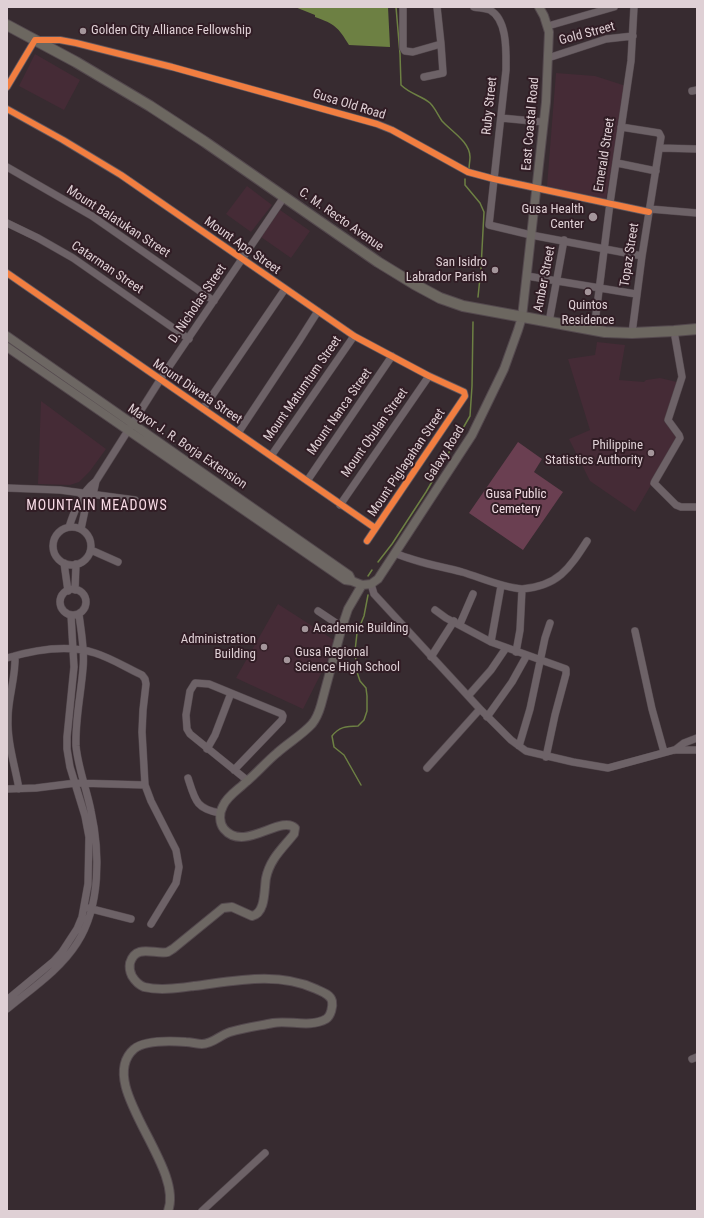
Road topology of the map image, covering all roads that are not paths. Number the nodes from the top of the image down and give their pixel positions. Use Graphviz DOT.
graph roads {
  1 [pos="403,7"];
  2 [pos="437,7"];
  3 [pos="474,7"];
  4 [pos="539,7"];
  5 [pos="614,7"];
  6 [pos="634,7"];
  7 [pos="7,25"];
  8 [pos="548,26"];
  9 [pos="633,36"];
  10 [pos="35,40"];
  11 [pos="441,44"];
  12 [pos="548,58"];
  13 [pos="424,77"];
  14 [pos="7,87"];
  15 [pos="7,109"];
  16 [pos="501,118"];
  17 [pos="543,122"];
  18 [pos="621,127"];
  19 [pos="660,148"];
  20 [pos="697,149"];
  21 [pos="617,163"];
  22 [pos="8,167"];
  23 [pos="656,171"];
  24 [pos="494,179"];
  25 [pos="537,188"];
  26 [pos="284,196"];
  27 [pos="610,203"];
  28 [pos="649,210"];
  29 [pos="697,213"];
  30 [pos="7,223"];
  31 [pos="531,235"];
  32 [pos="564,240"];
  33 [pos="604,248"];
  34 [pos="642,256"];
  35 [pos="242,260"];
  36 [pos="7,273"];
  37 [pos="527,276"];
  38 [pos="557,281"];
  39 [pos="599,288"];
  40 [pos="285,289"];
  41 [pos="636,294"];
  42 [pos="214,301"];
  43 [pos="318,311"];
  44 [pos="522,317"];
  45 [pos="549,322"];
  46 [pos="697,329"];
  47 [pos="594,330"];
  48 [pos="674,331"];
  49 [pos="632,333"];
  50 [pos="7,336"];
  51 [pos="354,336"];
  52 [pos="189,339"];
  53 [pos="7,346"];
  54 [pos="392,356"];
  55 [pos="39,363"];
  56 [pos="429,376"];
  57 [pos="160,380"];
  58 [pos="465,396"];
  59 [pos="202,409"];
  60 [pos="129,427"];
  61 [pos="238,433"];
  62 [pos="271,456"];
  63 [pos="306,480"];
  64 [pos="96,481"];
  65 [pos="7,488"];
  66 [pos="84,493"];
  67 [pos="92,494"];
  68 [pos="135,500"];
  69 [pos="340,505"];
  70 [pos="697,507"];
  71 [pos="69,527"];
  72 [pos="376,528"];
  73 [pos="80,529"];
  74 [pos="366,541"];
  75 [pos="587,541"];
  76 [pos="91,550"];
  77 [pos="396,553"];
  78 [pos="118,562"];
  79 [pos="64,563"];
  80 [pos="76,564"];
  81 [pos="371,584"];
  82 [pos="362,585"];
  83 [pos="501,586"];
  84 [pos="522,589"];
  85 [pos="71,590"];
  86 [pos="473,594"];
  87 [pos="435,610"];
  88 [pos="318,611"];
  89 [pos="75,614"];
  90 [pos="457,623"];
  91 [pos="550,624"];
  92 [pos="342,627"];
  93 [pos="636,631"];
  94 [pos="491,642"];
  95 [pos="74,648"];
  96 [pos="506,648"];
  97 [pos="83,650"];
  98 [pos="516,652"];
  99 [pos="15,656"];
  100 [pos="527,656"];
  101 [pos="431,657"];
  102 [pos="7,658"];
  103 [pos="541,660"];
  104 [pos="231,693"];
  105 [pos="468,696"];
  106 [pos="480,709"];
  107 [pos="487,717"];
  108 [pos="697,738"];
  109 [pos="519,746"];
  110 [pos="207,749"];
  111 [pos="674,750"];
  112 [pos="697,750"];
  113 [pos="664,752"];
  114 [pos="546,757"];
  115 [pos="427,768"];
  116 [pos="234,770"];
  117 [pos="188,778"];
  118 [pos="248,781"];
  119 [pos="76,783"];
  120 [pos="85,783"];
  121 [pos="145,785"];
  122 [pos="7,789"];
  123 [pos="20,789"];
  124 [pos="220,813"];
  125 [pos="88,908"];
  126 [pos="130,919"];
  127 [pos="151,924"];
  128 [pos="40,977"];
  129 [pos="7,1000"];
  130 [pos="7,1010"];
  131 [pos="265,1153"];
  132 [pos="168,1211"];
  133 [pos="202,1211"];
  1 -- 11 [label="street"];
  2 -- 11 [label="street"];
  3 -- 16 [label="street, Ruby Street"];
  4 -- 8 [label="main road, East Coastal Road"];
  5 -- 8 [label="street"];
  6 -- 9 [label="street, Emerald Street"];
  7 -- 10 [label="highway, C. M. Recto Avenue"];
  8 -- 12 [label="main road, East Coastal Road"];
  9 -- 12 [label="street, Gold Street"];
  9 -- 18 [label="street, Emerald Street"];
  10 -- 14 [label="street"];
  10 -- 24 [label="street, Gusa Old Road"];
  10 -- 26 [label="highway, C. M. Recto Avenue"];
  11 -- 13 [label="street"];
  12 -- 17 [label="main road, East Coastal Road"];
  15 -- 35 [label="street, Mount Apo Street"];
  16 -- 17 [label="street"];
  16 -- 24 [label="street, Ruby Street"];
  17 -- 25 [label="main road, East Coastal Road"];
  18 -- 19 [label="street, Topaz Street"];
  18 -- 21 [label="street, Emerald Street"];
  19 -- 20 [label="street"];
  19 -- 23 [label="street, Topaz Street"];
  21 -- 23 [label="street"];
  21 -- 27 [label="street, Emerald Street"];
  22 -- 42 [label="street, Mount Balatukan Street"];
  23 -- 28 [label="street, Topaz Street"];
  24 -- 25 [label="street, Gusa Old Road"];
  24 -- 31 [label="street, Ruby Street"];
  25 -- 27 [label="street, Gusa Old Road"];
  25 -- 31 [label="main road, East Coastal Road"];
  26 -- 35 [label="street, D. Nicholas Street"];
  26 -- 44 [label="highway, C. M. Recto Avenue"];
  27 -- 28 [label="street, Gusa Old Road"];
  27 -- 33 [label="street, Emerald Street"];
  28 -- 29 [label="street, Gusa Old Road"];
  28 -- 34 [label="street, Topaz Street"];
  30 -- 52 [label="street, Catarman Street"];
  31 -- 32 [label="street"];
  31 -- 37 [label="main road, East Coastal Road"];
  32 -- 33 [label="street"];
  32 -- 38 [label="street, Amber Street"];
  33 -- 34 [label="street"];
  33 -- 39 [label="street, Emerald Street"];
  34 -- 41 [label="street, Topaz Street"];
  35 -- 40 [label="street, Mount Apo Street"];
  35 -- 42 [label="street, D. Nicholas Street"];
  36 -- 57 [label="street, Mount Diwata Street"];
  37 -- 38 [label="street"];
  37 -- 44 [label="main road, East Coastal Road"];
  38 -- 39 [label="street"];
  38 -- 45 [label="street, Amber Street"];
  39 -- 41 [label="street"];
  39 -- 47 [label="street, Emerald Street"];
  40 -- 43 [label="street, Mount Apo Street"];
  40 -- 59 [label="street"];
  41 -- 49 [label="street, Topaz Street"];
  42 -- 52 [label="street, D. Nicholas Street"];
  43 -- 51 [label="street, Mount Apo Street"];
  43 -- 61 [label="street"];
  44 -- 45 [label="highway, C. M. Recto Avenue"];
  44 -- 77 [label="main road, Galaxy Road"];
  45 -- 47 [label="highway, C. M. Recto Avenue"];
  46 -- 48 [label="highway, C. M. Recto Avenue"];
  47 -- 49 [label="highway, C. M. Recto Avenue"];
  48 -- 49 [label="highway, C. M. Recto Avenue"];
  48 -- 70 [label="street"];
  50 -- 55 [label="main road, Mayor J. R. Borja Extension"];
  51 -- 54 [label="street, Mount Apo Street"];
  51 -- 62 [label="street, Mount Matumtum Street"];
  52 -- 57 [label="street, D. Nicholas Street"];
  53 -- 55 [label="main road, Mayor J. R. Borja Extension"];
  54 -- 56 [label="street, Mount Apo Street"];
  54 -- 63 [label="street, Mount Nanca Street"];
  55 -- 60 [label="main road, Mayor J. R. Borja Extension"];
  56 -- 58 [label="street, Mount Apo Street"];
  56 -- 69 [label="street, Mount Obulan Street"];
  57 -- 59 [label="street, Mount Diwata Street"];
  57 -- 60 [label="street, D. Nicholas Street"];
  58 -- 72 [label="street, Mount Piglagahan Street"];
  59 -- 61 [label="street, Mount Diwata Street"];
  60 -- 64 [label="street, D. Nicholas Street"];
  60 -- 82 [label="main road, Mayor J. R. Borja Extension"];
  61 -- 62 [label="street, Mount Diwata Street"];
  62 -- 63 [label="street, Mount Diwata Street"];
  63 -- 69 [label="street, Mount Diwata Street"];
  64 -- 66 [label="street"];
  64 -- 67 [label="street"];
  65 -- 66 [label="street"];
  66 -- 67 [label="street"];
  66 -- 71 [label="street"];
  67 -- 68 [label="street"];
  67 -- 73 [label="street"];
  69 -- 72 [label="street, Mount Diwata Street"];
  71 -- 73 [label="street"];
  71 -- 79 [label="street"];
  72 -- 74 [label="street, Mount Piglagahan Street"];
  73 -- 76 [label="street"];
  75 -- 84 [label="street"];
  76 -- 78 [label="street"];
  76 -- 80 [label="street"];
  77 -- 81 [label="main road, Galaxy Road"];
  77 -- 83 [label="street"];
  79 -- 80 [label="street"];
  79 -- 85 [label="street"];
  80 -- 85 [label="street"];
  81 -- 82 [label="main road"];
  81 -- 101 [label="street"];
  82 -- 92 [label="main road"];
  83 -- 84 [label="street"];
  83 -- 94 [label="street"];
  84 -- 98 [label="street"];
  85 -- 89 [label="street"];
  85 -- 89 [label="street"];
  86 -- 90 [label="street"];
  87 -- 90 [label="street"];
  88 -- 92 [label="street"];
  89 -- 95 [label="street"];
  89 -- 97 [label="street"];
  90 -- 94 [label="street"];
  90 -- 101 [label="street"];
  91 -- 103 [label="street"];
  92 -- 118 [label="main road"];
  93 -- 113 [label="street"];
  94 -- 96 [label="street"];
  95 -- 97 [label="street"];
  95 -- 99 [label="street"];
  95 -- 119 [label="street"];
  96 -- 98 [label="street"];
  96 -- 105 [label="street"];
  97 -- 120 [label="street"];
  97 -- 121 [label="street"];
  98 -- 100 [label="street"];
  99 -- 102 [label="street"];
  99 -- 123 [label="street"];
  100 -- 103 [label="street"];
  100 -- 107 [label="street"];
  101 -- 105 [label="street"];
  103 -- 109 [label="street"];
  103 -- 114 [label="street"];
  104 -- 110 [label="street"];
  104 -- 110 [label="street"];
  104 -- 116 [label="street"];
  105 -- 106 [label="street"];
  106 -- 107 [label="street"];
  106 -- 115 [label="street"];
  107 -- 109 [label="street"];
  108 -- 111 [label="street"];
  109 -- 114 [label="street"];
  110 -- 116 [label="street"];
  111 -- 112 [label="street"];
  111 -- 113 [label="street"];
  113 -- 114 [label="street"];
  116 -- 118 [label="street"];
  117 -- 124 [label="street"];
  118 -- 124 [label="main road"];
  119 -- 120 [label="street"];
  119 -- 123 [label="street"];
  119 -- 125 [label="street"];
  120 -- 121 [label="street"];
  120 -- 125 [label="street"];
  121 -- 127 [label="street"];
  122 -- 123 [label="street"];
  124 -- 132 [label="main road"];
  125 -- 126 [label="street"];
  125 -- 128 [label="street"];
  128 -- 129 [label="street"];
  128 -- 130 [label="street"];
  131 -- 133 [label="street"];
}
